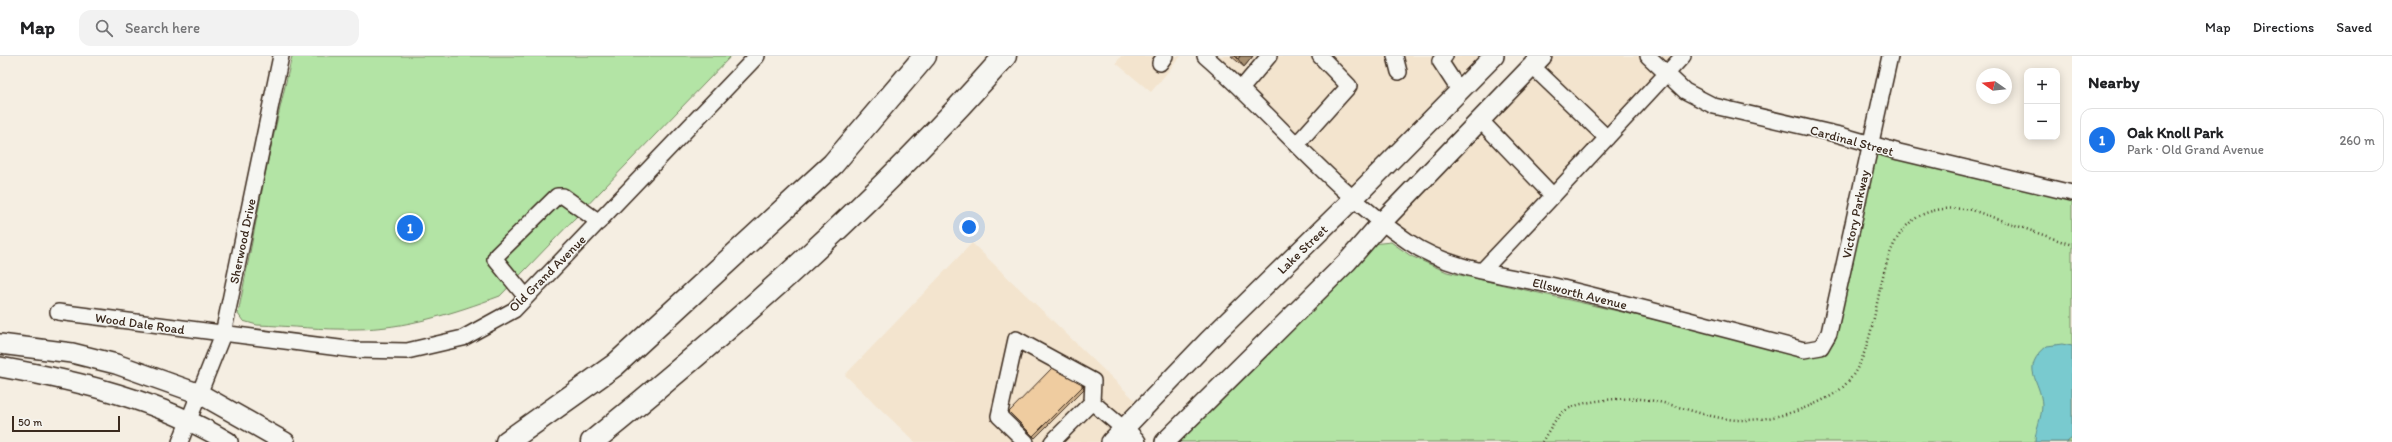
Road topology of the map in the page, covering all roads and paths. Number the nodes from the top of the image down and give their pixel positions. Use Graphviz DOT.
graph roads {
  1 [pos="756,56"];
  2 [pos="925,56"];
  3 [pos="1005,56"];
  4 [pos="1205,56"];
  5 [pos="1269,56"];
  6 [pos="1320,56"];
  7 [pos="1395,56"];
  8 [pos="1494,56"];
  9 [pos="1648,56"];
  10 [pos="1683,56"];
  11 [pos="1890,56"];
  12 [pos="278,57"];
  13 [pos="1441,58"];
  14 [pos="1537,61"];
  15 [pos="1399,72"];
  16 [pos="1666,74"];
  17 [pos="1242,88"];
  18 [pos="1459,90"];
  19 [pos="1480,120"];
  20 [pos="1607,138"];
  21 [pos="1871,144"];
  22 [pos="1296,145"];
  23 [pos="2072,193"];
  24 [pos="1553,196"];
  25 [pos="1354,198"];
  26 [pos="599,222"];
  27 [pos="1382,222"];
  28 [pos="1483,270"];
  29 [pos="526,297"];
  30 [pos="58,312"];
  31 [pos="223,334"];
  32 [pos="0,344"];
  33 [pos="1822,347"];
  34 [pos="0,368"];
  35 [pos="200,394"];
  36 [pos="1092,402"];
  37 [pos="190,422"];
  38 [pos="1124,438"];
  39 [pos="180,442"];
  40 [pos="228,442"];
  41 [pos="285,442"];
  42 [pos="507,442"];
  43 [pos="592,442"];
  44 [pos="1026,442"];
  45 [pos="1052,442"];
  46 [pos="1165,442"];
  1 -- 26 [label="street, Old Grand Avenue"];
  2 -- 42 [label="highway"];
  3 -- 43 [label="highway"];
  4 -- 17 [label="street, Ellsworth Avenue"];
  5 -- 17 [label="street"];
  6 -- 22 [label="street"];
  7 -- 15 [label="street"];
  8 -- 18 [label="main road, Lake Street"];
  9 -- 16 [label="street, Cardinal Street"];
  10 -- 16 [label="street"];
  11 -- 21 [label="street, Victory Parkway"];
  12 -- 31 [label="street, Sherwood Drive"];
  13 -- 18 [label="street"];
  14 -- 19 [label="main road"];
  14 -- 20 [label="street"];
  16 -- 20 [label="street"];
  16 -- 21 [label="street, Cardinal Street"];
  17 -- 22 [label="street, Ellsworth Avenue"];
  18 -- 25 [label="main road, Lake Street"];
  19 -- 24 [label="street"];
  19 -- 27 [label="main road"];
  20 -- 24 [label="street"];
  21 -- 23 [label="street, Cardinal Street"];
  21 -- 33 [label="street, Victory Parkway"];
  22 -- 25 [label="street, Ellsworth Avenue"];
  24 -- 28 [label="street"];
  25 -- 27 [label="street, Ellsworth Avenue"];
  25 -- 38 [label="main road, Lake Street"];
  26 -- 29 [label="street, Old Grand Avenue"];
  26 -- 29 [label="street"];
  27 -- 28 [label="street, Ellsworth Avenue"];
  27 -- 46 [label="main road"];
  28 -- 33 [label="street, Ellsworth Avenue"];
  29 -- 31 [label="street, Old Grand Avenue"];
  30 -- 31 [label="street, Wood Dale Road"];
  31 -- 35 [label="street, Sherwood Drive"];
  32 -- 35 [label="main road"];
  34 -- 37 [label="main road"];
  35 -- 37 [label="street, Sherwood Drive"];
  35 -- 41 [label="main road"];
  36 -- 38 [label="street"];
  36 -- 44 [label="street"];
  36 -- 45 [label="street"];
  37 -- 39 [label="street, Sherwood Drive"];
  37 -- 40 [label="main road"];
}
